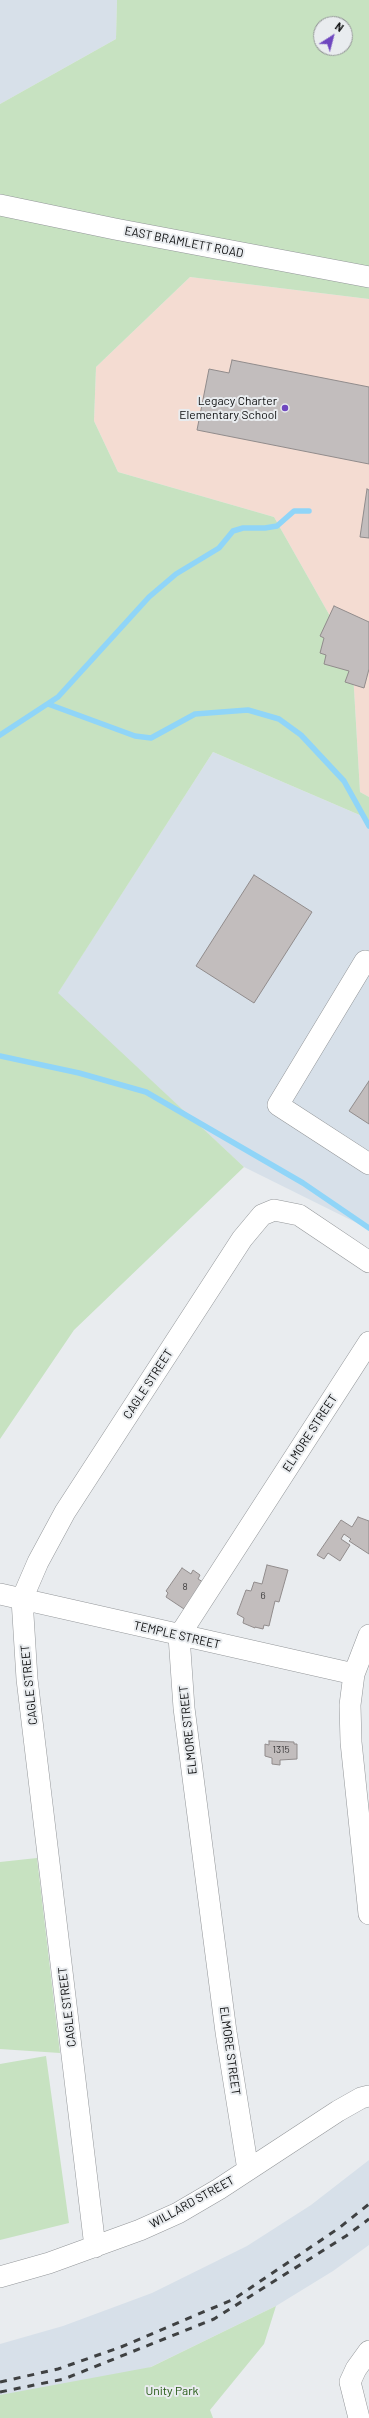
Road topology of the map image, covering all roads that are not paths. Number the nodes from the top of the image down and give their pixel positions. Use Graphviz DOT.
graph roads {
  1 [pos="0,205"];
  2 [pos="369,276"];
  3 [pos="369,963"];
  4 [pos="369,1164"];
  5 [pos="369,1262"];
  6 [pos="369,1342"];
  7 [pos="0,1594"];
  8 [pos="22,1599"];
  9 [pos="369,1635"];
  10 [pos="179,1636"];
  11 [pos="354,1674"];
  12 [pos="369,1914"];
  13 [pos="369,2096"];
  14 [pos="248,2170"];
  15 [pos="95,2247"];
  16 [pos="0,2277"];
  17 [pos="369,2351"];
  18 [pos="359,2418"];
  1 -- 2 [label="street, EAST BRAMLETT ROAD"];
  3 -- 4 [label="street"];
  5 -- 8 [label="street, CAGLE STREET"];
  6 -- 10 [label="street, ELMORE STREET"];
  7 -- 8 [label="street, TEMPLE STREET"];
  8 -- 10 [label="street, TEMPLE STREET"];
  8 -- 15 [label="street, CAGLE STREET"];
  9 -- 11 [label="street"];
  10 -- 11 [label="street, TEMPLE STREET"];
  10 -- 14 [label="street, ELMORE STREET"];
  11 -- 12 [label="street"];
  13 -- 14 [label="street, WILLARD STREET"];
  14 -- 15 [label="street, WILLARD STREET"];
  15 -- 16 [label="street, WILLARD STREET"];
  17 -- 18 [label="street"];
}
